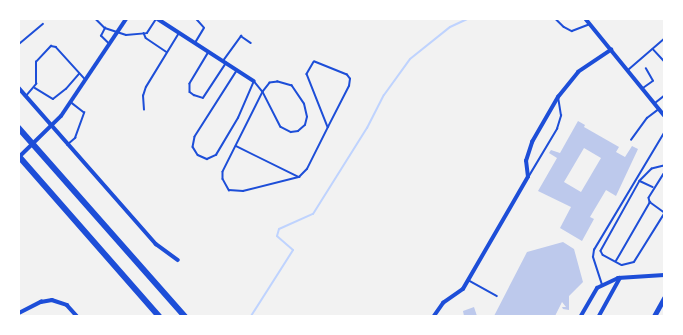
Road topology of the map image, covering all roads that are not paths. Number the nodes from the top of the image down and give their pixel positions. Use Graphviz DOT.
graph roads {
  1 [pos="96,19"];
  2 [pos="126,19"];
  3 [pos="157,19"];
  4 [pos="196,19"];
  5 [pos="556,19"];
  6 [pos="589,21"];
  7 [pos="43,24"];
  8 [pos="105,28"];
  9 [pos="117,33"];
  10 [pos="144,33"];
  11 [pos="179,33"];
  12 [pos="664,39"];
  13 [pos="195,43"];
  14 [pos="251,43"];
  15 [pos="19,44"];
  16 [pos="110,45"];
  17 [pos="653,49"];
  18 [pos="611,50"];
  19 [pos="166,52"];
  20 [pos="209,52"];
  21 [pos="664,61"];
  22 [pos="225,62"];
  23 [pos="646,69"];
  24 [pos="237,70"];
  25 [pos="628,70"];
  26 [pos="80,74"];
  27 [pos="87,81"];
  28 [pos="254,81"];
  29 [pos="19,88"];
  30 [pos="35,88"];
  31 [pos="643,88"];
  32 [pos="264,92"];
  33 [pos="26,96"];
  34 [pos="664,96"];
  35 [pos="558,97"];
  36 [pos="71,103"];
  37 [pos="655,103"];
  38 [pos="659,109"];
  39 [pos="144,110"];
  40 [pos="664,115"];
  41 [pos="51,126"];
  42 [pos="328,126"];
  43 [pos="19,128"];
  44 [pos="664,133"];
  45 [pos="631,140"];
  46 [pos="33,144"];
  47 [pos="67,145"];
  48 [pos="236,146"];
  49 [pos="19,156"];
  50 [pos="664,166"];
  51 [pos="664,174"];
  52 [pos="299,177"];
  53 [pos="528,177"];
  54 [pos="640,181"];
  55 [pos="654,187"];
  56 [pos="650,202"];
  57 [pos="664,213"];
  58 [pos="178,260"];
  59 [pos="615,261"];
  60 [pos="664,275"];
  61 [pos="620,278"];
  62 [pos="468,280"];
  63 [pos="602,286"];
  64 [pos="497,296"];
  65 [pos="664,298"];
  66 [pos="19,313"];
  67 [pos="77,316"];
  68 [pos="159,316"];
  69 [pos="185,316"];
  70 [pos="434,316"];
  71 [pos="581,316"];
  72 [pos="599,316"];
  73 [pos="654,316"];
  1 -- 8 [label="lane"];
  2 -- 9 [label="street"];
  3 -- 10 [label="lane"];
  3 -- 11 [label="street"];
  4 -- 13 [label="lane"];
  5 -- 6 [label="lane"];
  6 -- 18 [label="street"];
  7 -- 15 [label="lane"];
  8 -- 9 [label="lane"];
  8 -- 16 [label="lane"];
  9 -- 10 [label="lane"];
  9 -- 16 [label="street"];
  10 -- 19 [label="lane"];
  11 -- 13 [label="street"];
  11 -- 19 [label="lane"];
  12 -- 17 [label="lane"];
  13 -- 20 [label="street"];
  14 -- 22 [label="lane"];
  16 -- 27 [label="street"];
  17 -- 21 [label="lane"];
  17 -- 25 [label="lane"];
  18 -- 25 [label="street"];
  18 -- 35 [label="street"];
  19 -- 39 [label="lane"];
  20 -- 22 [label="street"];
  20 -- 22 [label="lane"];
  22 -- 24 [label="street"];
  23 -- 31 [label="lane"];
  24 -- 28 [label="street"];
  24 -- 28 [label="lane"];
  25 -- 31 [label="street"];
  26 -- 27 [label="lane"];
  26 -- 30 [label="lane"];
  26 -- 30 [label="lane"];
  27 -- 36 [label="street"];
  28 -- 32 [label="lane"];
  29 -- 33 [label="street"];
  30 -- 33 [label="lane"];
  31 -- 37 [label="street"];
  32 -- 32 [label="lane"];
  32 -- 48 [label="lane"];
  33 -- 41 [label="street"];
  34 -- 37 [label="lane"];
  35 -- 53 [label="street"];
  35 -- 53 [label="lane"];
  36 -- 41 [label="street"];
  36 -- 47 [label="lane"];
  37 -- 38 [label="street"];
  38 -- 40 [label="street"];
  38 -- 45 [label="lane"];
  41 -- 46 [label="street"];
  41 -- 47 [label="street"];
  42 -- 42 [label="lane"];
  42 -- 52 [label="lane"];
  43 -- 46 [label="highway"];
  44 -- 63 [label="lane"];
  46 -- 49 [label="street"];
  46 -- 69 [label="highway"];
  47 -- 58 [label="street"];
  48 -- 52 [label="lane"];
  48 -- 52 [label="lane"];
  49 -- 68 [label="highway"];
  50 -- 54 [label="lane"];
  51 -- 55 [label="lane"];
  53 -- 62 [label="street"];
  54 -- 55 [label="lane"];
  54 -- 59 [label="lane"];
  55 -- 56 [label="lane"];
  56 -- 57 [label="lane"];
  56 -- 59 [label="lane"];
  57 -- 59 [label="lane"];
  60 -- 61 [label="street"];
  61 -- 63 [label="street"];
  61 -- 72 [label="street"];
  62 -- 64 [label="lane"];
  62 -- 70 [label="street"];
  63 -- 71 [label="street"];
  65 -- 73 [label="main road"];
  66 -- 67 [label="street"];
}
